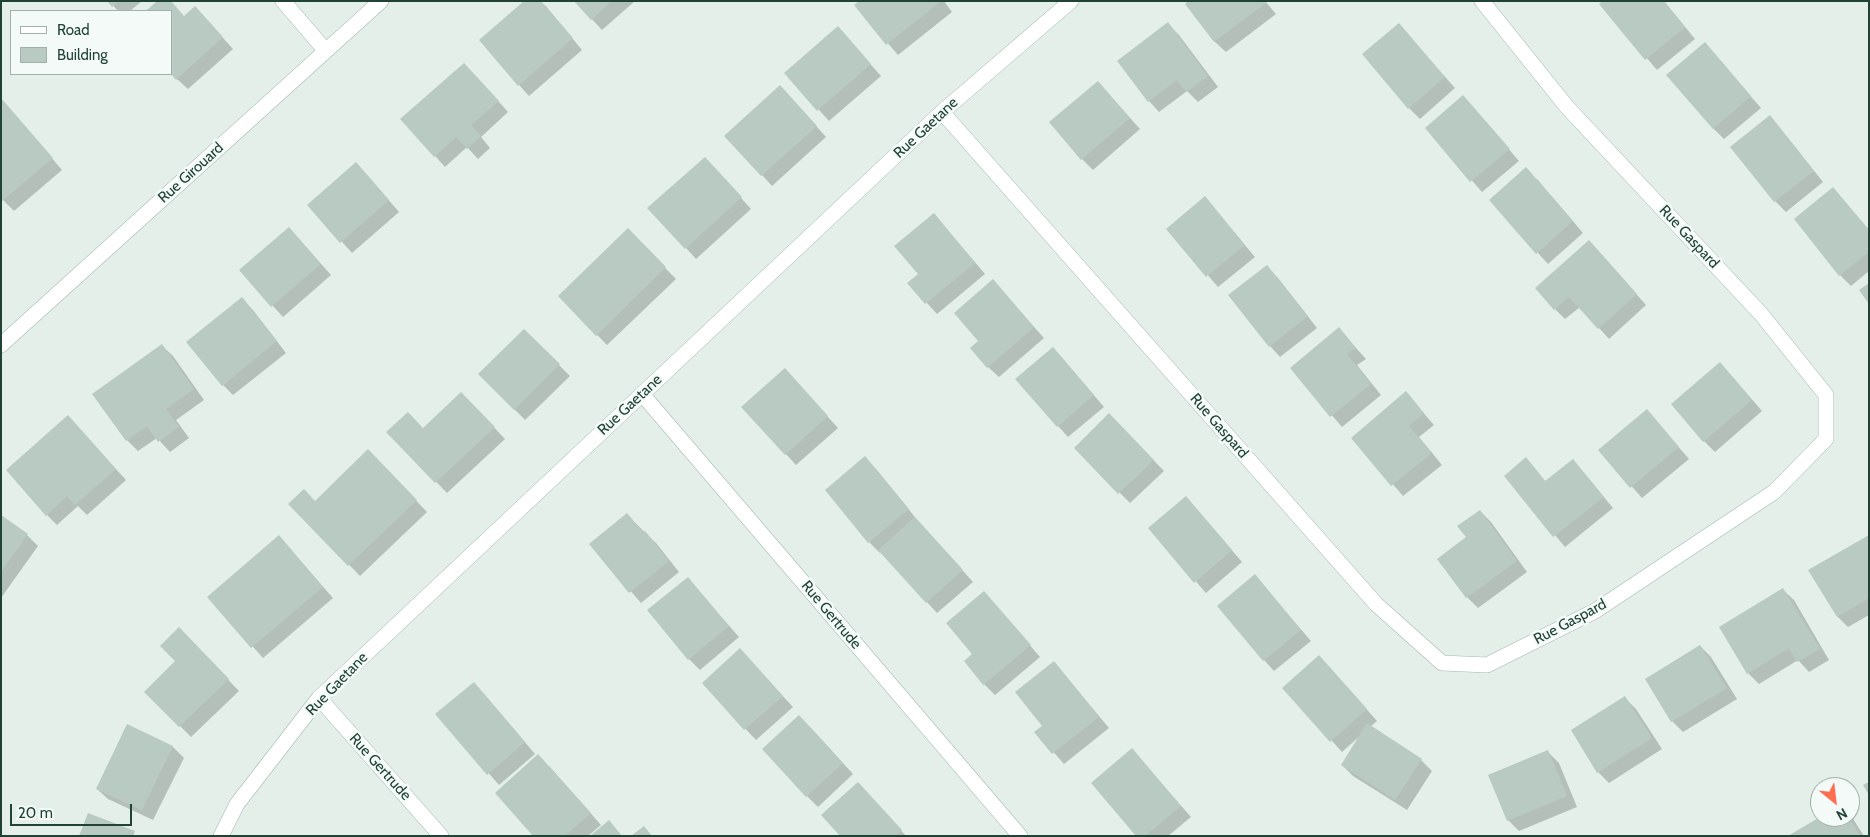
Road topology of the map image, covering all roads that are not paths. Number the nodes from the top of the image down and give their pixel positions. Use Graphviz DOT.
graph roads {
  1 [pos="283,1"];
  2 [pos="381,1"];
  3 [pos="1071,1"];
  4 [pos="1482,1"];
  5 [pos="325,50"];
  6 [pos="942,112"];
  7 [pos="4,338"];
  8 [pos="642,394"];
  9 [pos="318,698"];
  10 [pos="221,836"];
  11 [pos="441,836"];
  12 [pos="1020,836"];
  1 -- 5 [label="street"];
  2 -- 5 [label="street, Rue Girouard"];
  3 -- 6 [label="street, Rue Gaetane"];
  4 -- 6 [label="street, Rue Gaspard"];
  5 -- 7 [label="street, Rue Girouard"];
  6 -- 8 [label="street, Rue Gaetane"];
  8 -- 9 [label="street, Rue Gaetane"];
  8 -- 12 [label="street, Rue Gertrude"];
  9 -- 10 [label="street, Rue Gaetane"];
  9 -- 11 [label="street, Rue Gertrude"];
}
